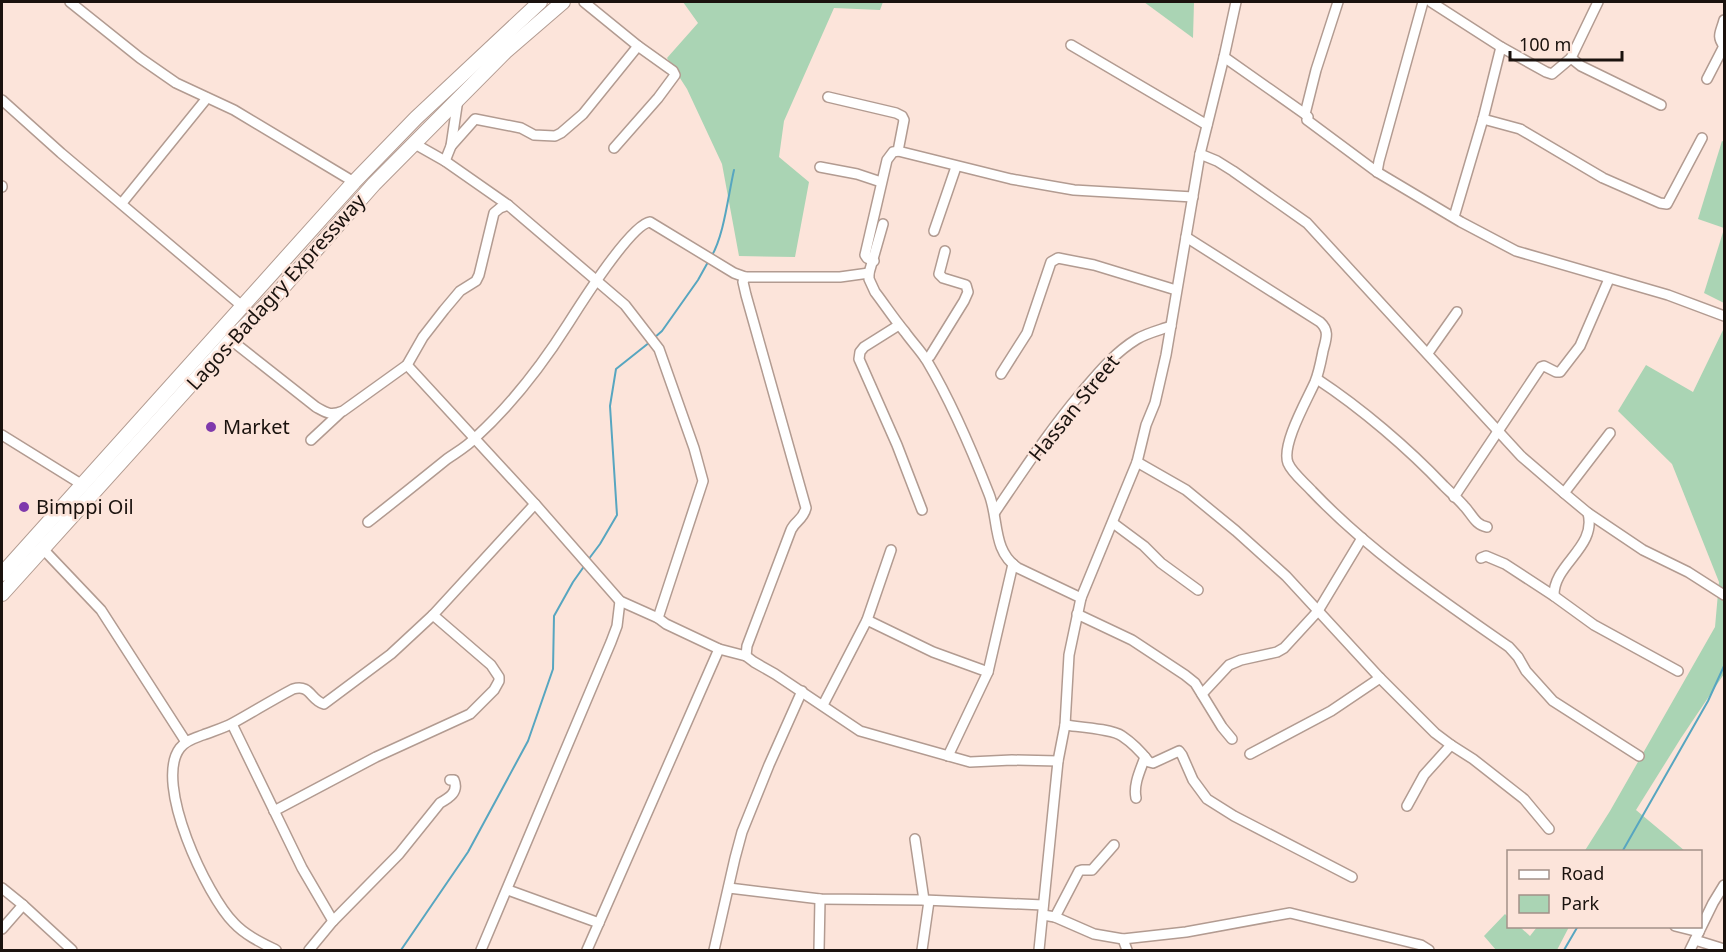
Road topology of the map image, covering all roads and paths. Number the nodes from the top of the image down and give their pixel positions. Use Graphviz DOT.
graph roads {
  1 [pos="70,2"];
  2 [pos="563,2"];
  3 [pos="584,2"];
  4 [pos="1236,2"];
  5 [pos="1338,2"];
  6 [pos="1424,2"];
  7 [pos="1431,2"];
  8 [pos="1598,2"];
  9 [pos="534,4"];
  10 [pos="1725,20"];
  11 [pos="1071,45"];
  12 [pos="638,46"];
  13 [pos="1724,46"];
  14 [pos="1501,48"];
  15 [pos="1224,57"];
  16 [pos="1571,58"];
  17 [pos="1707,79"];
  18 [pos="828,97"];
  19 [pos="207,98"];
  20 [pos="458,98"];
  21 [pos="2,100"];
  22 [pos="1661,105"];
  23 [pos="1305,114"];
  24 [pos="1483,119"];
  25 [pos="1207,125"];
  26 [pos="1702,138"];
  27 [pos="416,144"];
  28 [pos="451,146"];
  29 [pos="614,148"];
  30 [pos="898,152"];
  31 [pos="1200,154"];
  32 [pos="445,161"];
  33 [pos="820,167"];
  34 [pos="956,167"];
  35 [pos="1377,172"];
  36 [pos="881,182"];
  37 [pos="354,183"];
  38 [pos="1192,197"];
  39 [pos="122,203"];
  40 [pos="508,205"];
  41 [pos="1454,217"];
  42 [pos="883,224"];
  43 [pos="934,231"];
  44 [pos="1186,237"];
  45 [pos="945,251"];
  46 [pos="874,261"];
  47 [pos="869,273"];
  48 [pos="745,277"];
  49 [pos="1609,279"];
  50 [pos="596,280"];
  51 [pos="262,284"];
  52 [pos="1176,290"];
  53 [pos="278,293"];
  54 [pos="242,306"];
  55 [pos="1457,312"];
  56 [pos="1725,316"];
  57 [pos="899,325"];
  58 [pos="1171,326"];
  59 [pos="231,340"];
  60 [pos="1428,353"];
  61 [pos="926,359"];
  62 [pos="407,365"];
  63 [pos="1001,374"];
  64 [pos="1317,379"];
  65 [pos="343,411"];
  66 [pos="1500,431"];
  67 [pos="1610,433"];
  68 [pos="2,435"];
  69 [pos="475,439"];
  70 [pos="311,440"];
  71 [pos="1137,462"];
  72 [pos="81,484"];
  73 [pos="1564,493"];
  74 [pos="1454,497"];
  75 [pos="535,504"];
  76 [pos="922,510"];
  77 [pos="995,512"];
  78 [pos="1588,513"];
  79 [pos="368,522"];
  80 [pos="1113,523"];
  81 [pos="1487,526"];
  82 [pos="1362,538"];
  83 [pos="43,549"];
  84 [pos="891,550"];
  85 [pos="1481,558"];
  86 [pos="1013,564"];
  87 [pos="2,574"];
  88 [pos="1198,590"];
  89 [pos="2,594"];
  90 [pos="1725,595"];
  91 [pos="1554,596"];
  92 [pos="1081,598"];
  93 [pos="620,601"];
  94 [pos="1318,611"];
  95 [pos="1077,614"];
  96 [pos="434,615"];
  97 [pos="658,618"];
  98 [pos="867,620"];
  99 [pos="719,649"];
  100 [pos="746,656"];
  101 [pos="1678,671"];
  102 [pos="988,672"];
  103 [pos="1380,678"];
  104 [pos="802,691"];
  105 [pos="1202,694"];
  106 [pos="822,705"];
  107 [pos="232,724"];
  108 [pos="1065,725"];
  109 [pos="1232,739"];
  110 [pos="186,742"];
  111 [pos="1451,745"];
  112 [pos="1250,754"];
  113 [pos="948,756"];
  114 [pos="1145,756"];
  115 [pos="1639,756"];
  116 [pos="1058,762"];
  117 [pos="450,780"];
  118 [pos="1136,798"];
  119 [pos="1407,806"];
  120 [pos="274,811"];
  121 [pos="1549,830"];
  122 [pos="915,839"];
  123 [pos="1114,845"];
  124 [pos="1352,877"];
  125 [pos="1725,885"];
  126 [pos="2,888"];
  127 [pos="729,888"];
  128 [pos="508,890"];
  129 [pos="1721,896"];
  130 [pos="820,899"];
  131 [pos="926,900"];
  132 [pos="22,905"];
  133 [pos="1043,910"];
  134 [pos="1055,917"];
  135 [pos="333,921"];
  136 [pos="599,923"];
  137 [pos="1677,928"];
  138 [pos="1702,928"];
  139 [pos="1702,928"];
  140 [pos="2,929"];
  141 [pos="1697,936"];
  142 [pos="1123,939"];
  143 [pos="1725,949"];
  144 [pos="72,951"];
  145 [pos="276,951"];
  146 [pos="309,951"];
  147 [pos="481,951"];
  148 [pos="587,951"];
  149 [pos="714,951"];
  150 [pos="819,951"];
  151 [pos="922,951"];
  152 [pos="1039,951"];
  153 [pos="1127,951"];
  154 [pos="1429,951"];
  155 [pos="1690,951"];
  1 -- 19 [label="street"];
  2 -- 20 [label="highway, Lagos-Badagry Expressway"];
  3 -- 12 [label="street"];
  4 -- 15 [label="street"];
  5 -- 23 [label="street"];
  6 -- 35 [label="street"];
  7 -- 14 [label="street"];
  8 -- 16 [label="street"];
  9 -- 37 [label="highway, Lagos-Badagry Expressway"];
  10 -- 13 [label="street"];
  11 -- 25 [label="street"];
  12 -- 28 [label="street"];
  12 -- 29 [label="street"];
  13 -- 17 [label="street"];
  14 -- 16 [label="street"];
  14 -- 24 [label="street"];
  15 -- 23 [label="street"];
  15 -- 25 [label="street"];
  16 -- 22 [label="street"];
  18 -- 30 [label="street"];
  19 -- 37 [label="street"];
  19 -- 39 [label="street"];
  20 -- 27 [label="highway, Lagos-Badagry Expressway"];
  20 -- 28 [label="street"];
  21 -- 39 [label="street"];
  23 -- 35 [label="street"];
  24 -- 26 [label="street"];
  24 -- 41 [label="street"];
  25 -- 31 [label="street"];
  27 -- 32 [label="street"];
  27 -- 53 [label="highway, Lagos-Badagry Expressway"];
  28 -- 32 [label="street"];
  30 -- 34 [label="street"];
  30 -- 36 [label="street"];
  31 -- 38 [label="street"];
  31 -- 60 [label="street"];
  32 -- 40 [label="street"];
  33 -- 36 [label="street"];
  34 -- 38 [label="street"];
  34 -- 43 [label="street"];
  35 -- 41 [label="street"];
  36 -- 46 [label="street"];
  37 -- 51 [label="highway, Lagos-Badagry Expressway"];
  38 -- 44 [label="street"];
  39 -- 54 [label="street"];
  40 -- 50 [label="street"];
  40 -- 62 [label="street"];
  41 -- 49 [label="street"];
  42 -- 46 [label="street"];
  44 -- 52 [label="street"];
  44 -- 64 [label="street"];
  45 -- 61 [label="street"];
  46 -- 47 [label="street"];
  47 -- 48 [label="street"];
  47 -- 57 [label="street"];
  48 -- 50 [label="street"];
  48 -- 100 [label="street"];
  49 -- 56 [label="street"];
  49 -- 66 [label="street"];
  50 -- 69 [label="street"];
  50 -- 97 [label="street"];
  51 -- 53 [label="highway"];
  51 -- 54 [label="highway, Lagos-Badagry Expressway"];
  52 -- 58 [label="street"];
  52 -- 63 [label="street"];
  53 -- 59 [label="highway, Lagos-Badagry Expressway"];
  54 -- 72 [label="highway, Lagos-Badagry Expressway"];
  55 -- 60 [label="street"];
  57 -- 61 [label="street"];
  57 -- 76 [label="street"];
  58 -- 71 [label="street"];
  58 -- 77 [label="street, Hassan Street"];
  59 -- 65 [label="street"];
  59 -- 83 [label="highway, Lagos-Badagry Expressway"];
  60 -- 66 [label="street"];
  61 -- 77 [label="street"];
  62 -- 65 [label="street"];
  62 -- 69 [label="street"];
  64 -- 74 [label="street"];
  64 -- 82 [label="street"];
  65 -- 70 [label="street"];
  66 -- 73 [label="street"];
  66 -- 74 [label="street"];
  67 -- 73 [label="street"];
  68 -- 72 [label="street"];
  69 -- 75 [label="street"];
  69 -- 79 [label="street"];
  71 -- 80 [label="street"];
  71 -- 94 [label="street"];
  72 -- 87 [label="highway, Lagos-Badagry Expressway"];
  73 -- 78 [label="street"];
  74 -- 81 [label="street"];
  75 -- 93 [label="street"];
  75 -- 96 [label="street"];
  77 -- 86 [label="street"];
  78 -- 90 [label="street"];
  78 -- 91 [label="street"];
  80 -- 88 [label="street"];
  80 -- 92 [label="street"];
  82 -- 94 [label="street"];
  82 -- 115 [label="street"];
  83 -- 89 [label="highway, Lagos-Badagry Expressway"];
  83 -- 110 [label="street"];
  84 -- 98 [label="street"];
  85 -- 91 [label="street"];
  86 -- 92 [label="street"];
  86 -- 102 [label="street"];
  91 -- 101 [label="street"];
  92 -- 95 [label="street"];
  93 -- 97 [label="street"];
  93 -- 128 [label="street"];
  94 -- 103 [label="street"];
  94 -- 105 [label="street"];
  95 -- 105 [label="street"];
  95 -- 108 [label="street"];
  96 -- 107 [label="street"];
  96 -- 120 [label="street"];
  97 -- 99 [label="street"];
  98 -- 102 [label="street"];
  98 -- 106 [label="street"];
  99 -- 100 [label="street"];
  99 -- 136 [label="street"];
  100 -- 104 [label="street"];
  102 -- 113 [label="street"];
  103 -- 111 [label="street"];
  103 -- 112 [label="street"];
  104 -- 106 [label="street"];
  104 -- 127 [label="street"];
  105 -- 109 [label="street"];
  106 -- 113 [label="street"];
  107 -- 110 [label="street"];
  107 -- 120 [label="street"];
  108 -- 114 [label="street"];
  108 -- 116 [label="street"];
  110 -- 145 [label="street"];
  111 -- 119 [label="street"];
  111 -- 121 [label="street"];
  113 -- 116 [label="street"];
  114 -- 118 [label="street"];
  114 -- 124 [label="street"];
  116 -- 133 [label="street"];
  117 -- 135 [label="street"];
  120 -- 135 [label="street"];
  122 -- 131 [label="street"];
  123 -- 134 [label="street"];
  125 -- 129 [label="street"];
  126 -- 132 [label="street"];
  127 -- 130 [label="street"];
  127 -- 149 [label="street"];
  128 -- 136 [label="street"];
  128 -- 147 [label="street"];
  129 -- 138 [label="street"];
  130 -- 131 [label="street"];
  130 -- 150 [label="street"];
  131 -- 133 [label="street"];
  131 -- 151 [label="street"];
  132 -- 140 [label="street"];
  132 -- 144 [label="street"];
  133 -- 134 [label="street"];
  133 -- 152 [label="street"];
  134 -- 142 [label="street"];
  135 -- 146 [label="street"];
  136 -- 148 [label="street"];
  137 -- 141 [label="street"];
  139 -- 141 [label="street"];
  141 -- 143 [label="street"];
  141 -- 155 [label="street"];
  142 -- 153 [label="street"];
  142 -- 154 [label="street"];
}
